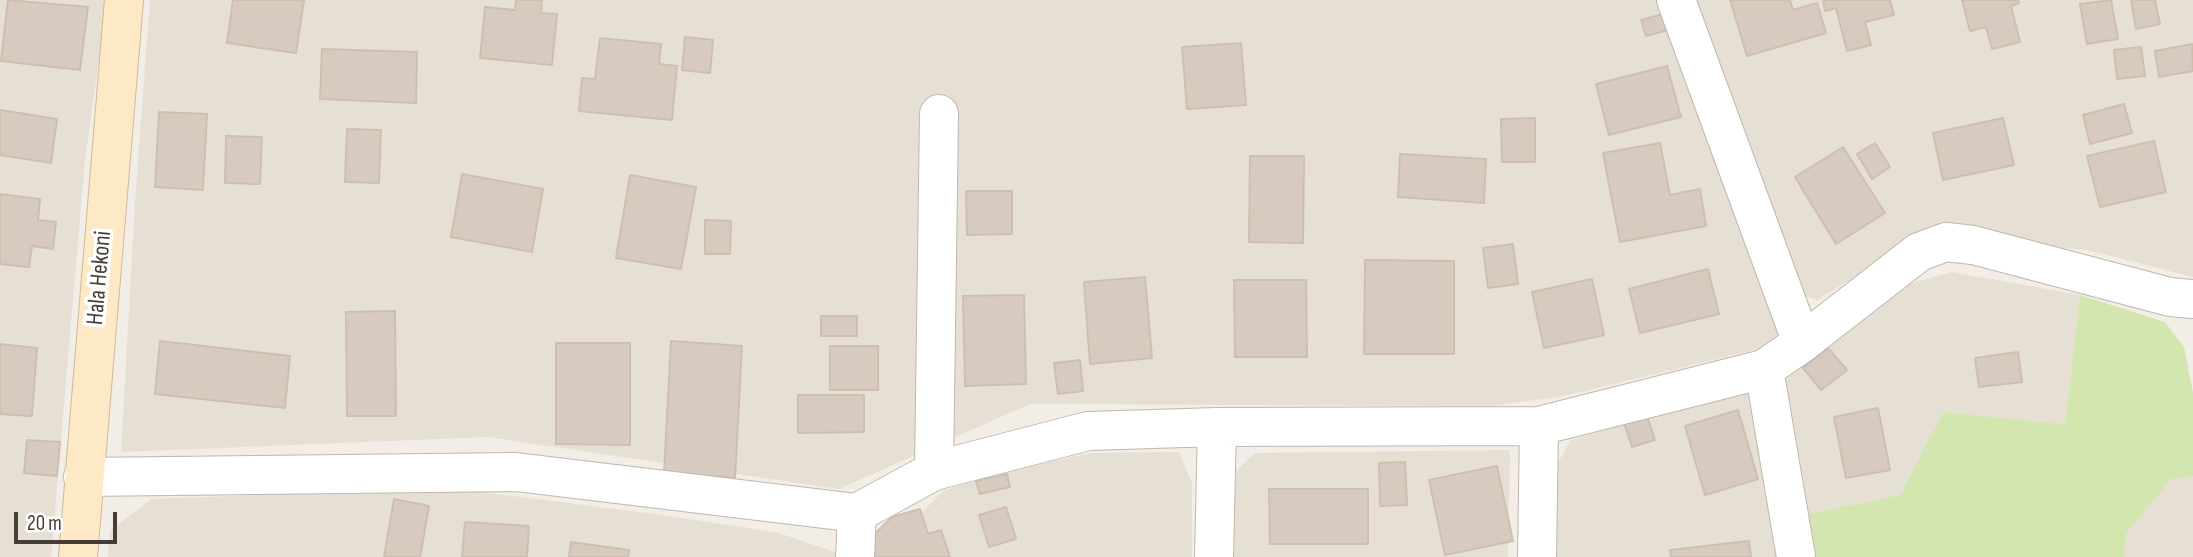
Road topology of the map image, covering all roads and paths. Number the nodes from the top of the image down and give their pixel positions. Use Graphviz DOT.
graph roads {
  1 [pos="124,0"];
  2 [pos="1676,0"];
  3 [pos="939,114"];
  4 [pos="2193,299"];
  5 [pos="1802,343"];
  6 [pos="1763,369"];
  7 [pos="1539,426"];
  8 [pos="1216,427"];
  9 [pos="934,471"];
  10 [pos="83,477"];
  11 [pos="857,513"];
  12 [pos="78,557"];
  13 [pos="855,557"];
  14 [pos="1214,557"];
  15 [pos="1537,557"];
  16 [pos="1796,557"];
  1 -- 10 [label="street, Hala Hekoni"];
  2 -- 5 [label="street"];
  3 -- 9 [label="street"];
  4 -- 5 [label="street"];
  5 -- 6 [label="street"];
  6 -- 7 [label="street"];
  6 -- 16 [label="street"];
  7 -- 8 [label="street"];
  7 -- 15 [label="street"];
  8 -- 9 [label="street"];
  8 -- 14 [label="street"];
  9 -- 11 [label="street"];
  10 -- 11 [label="street"];
  10 -- 12 [label="street, Hala Hekoni"];
  11 -- 13 [label="street"];
}
